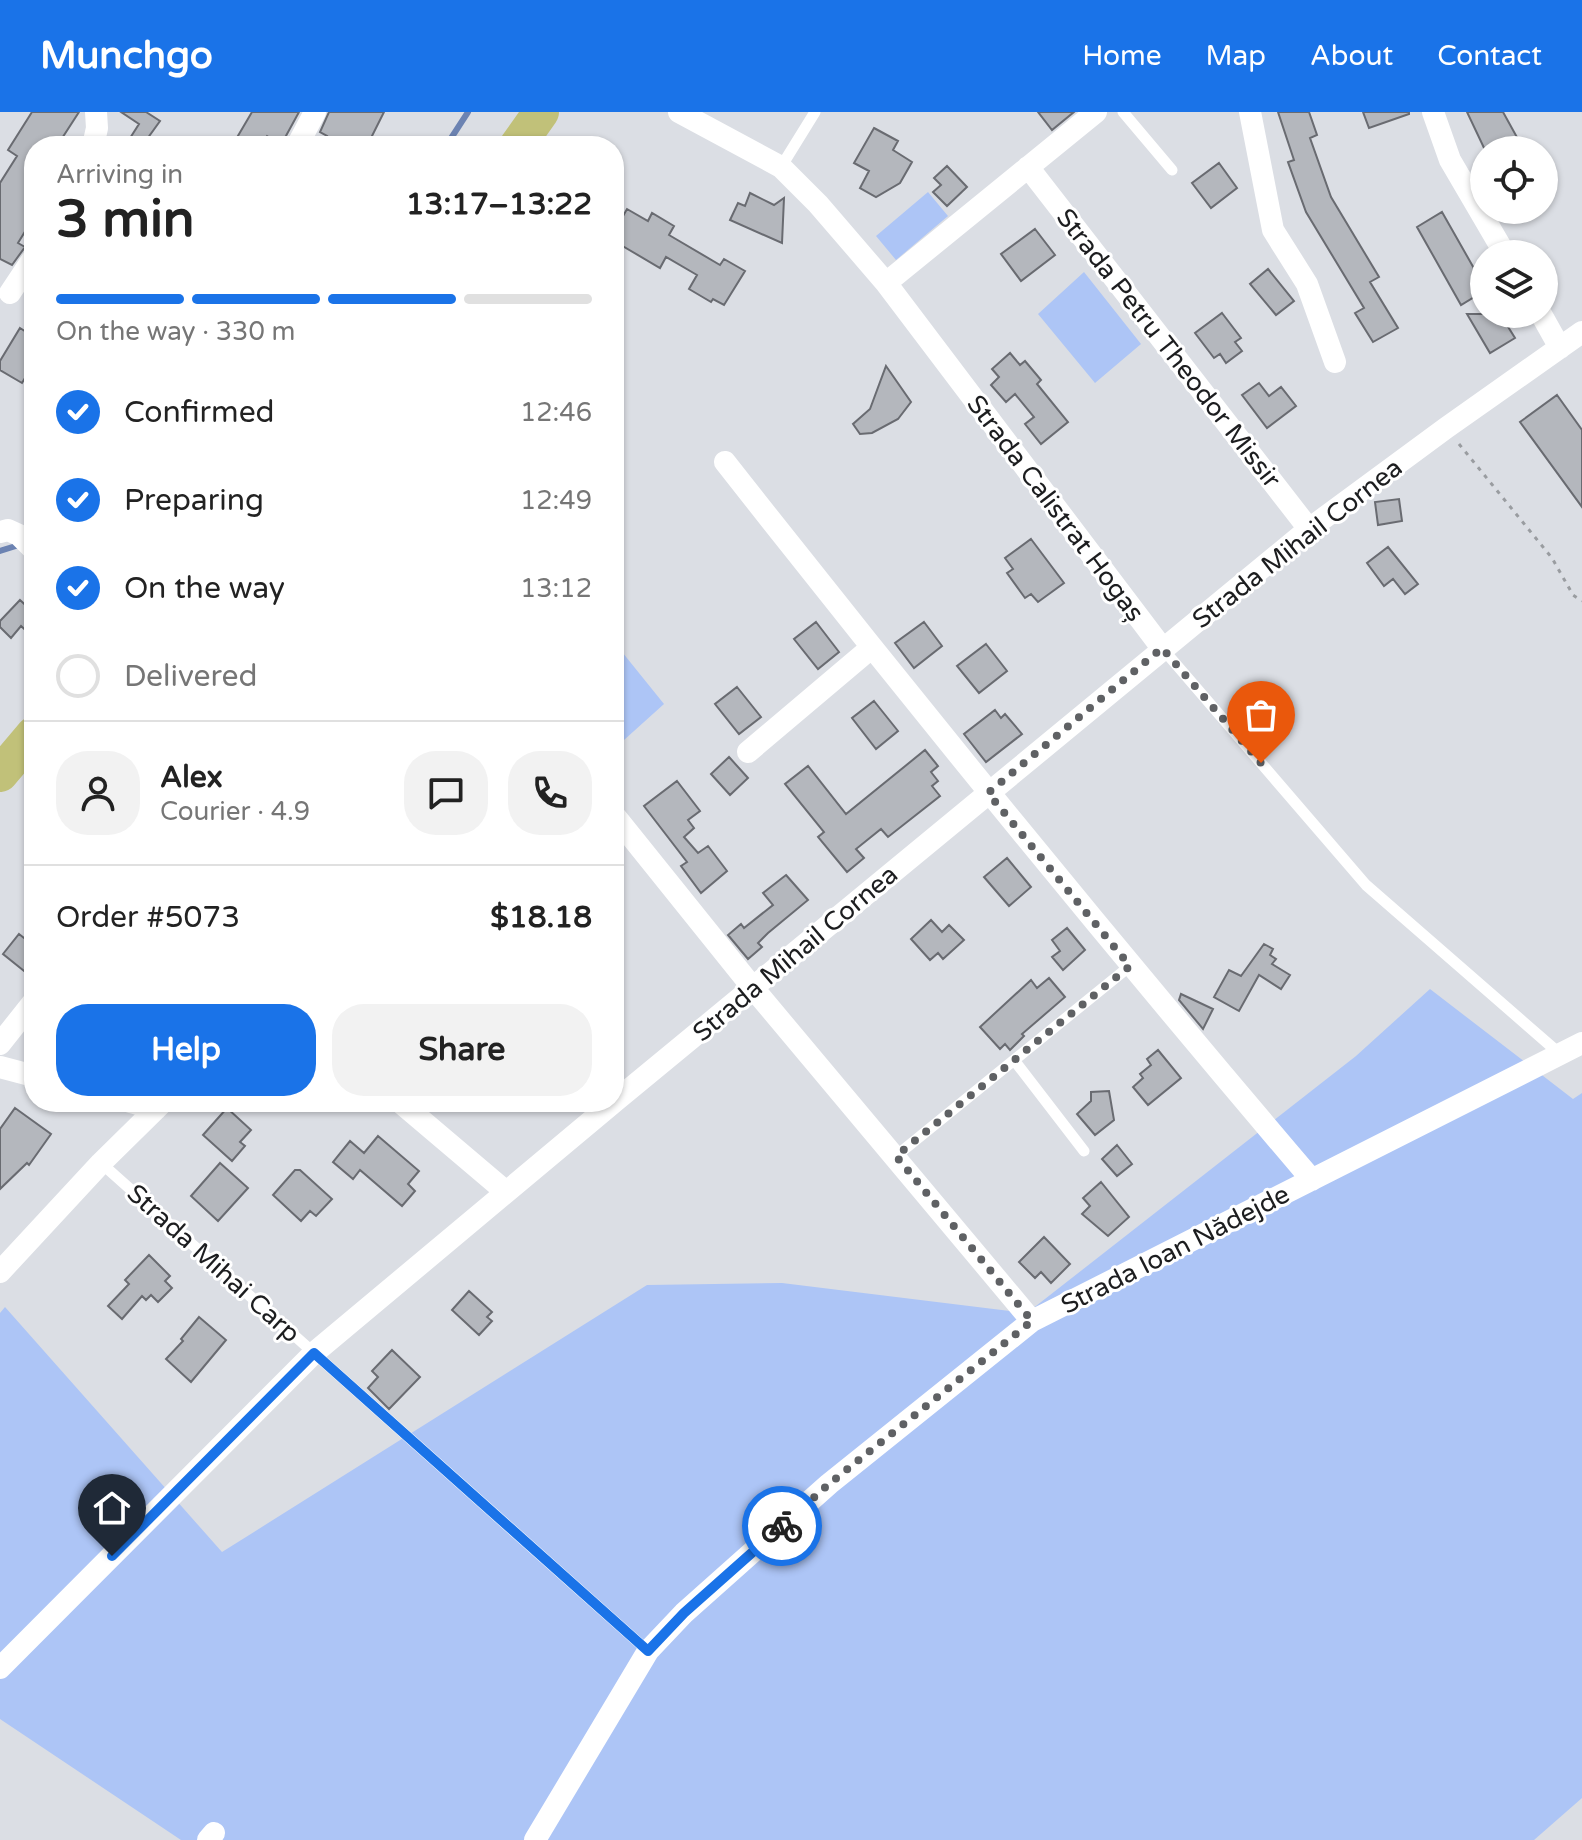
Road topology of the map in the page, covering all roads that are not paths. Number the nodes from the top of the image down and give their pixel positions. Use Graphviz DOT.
graph roads {
  1 [pos="96,112"];
  2 [pos="315,112"];
  3 [pos="541,112"];
  4 [pos="679,112"];
  5 [pos="815,112"];
  6 [pos="1096,112"];
  7 [pos="1123,112"];
  8 [pos="1250,112"];
  9 [pos="1433,112"];
  10 [pos="95,136"];
  11 [pos="302,136"];
  12 [pos="524,136"];
  13 [pos="781,167"];
  14 [pos="1028,167"];
  15 [pos="1172,170"];
  16 [pos="1497,240"];
  17 [pos="24,272"];
  18 [pos="886,283"];
  19 [pos="10,293"];
  20 [pos="1549,328"];
  21 [pos="1582,332"];
  22 [pos="1560,348"];
  23 [pos="1335,362"];
  24 [pos="725,462"];
  25 [pos="1309,529"];
  26 [pos="871,648"];
  27 [pos="1162,648"];
  28 [pos="24,716"];
  29 [pos="0,743"];
  30 [pos="24,746"];
  31 [pos="748,752"];
  32 [pos="0,774"];
  33 [pos="988,793"];
  34 [pos="624,827"];
  35 [pos="1130,966"];
  36 [pos="753,988"];
  37 [pos="24,1014"];
  38 [pos="1582,1043"];
  39 [pos="0,1044"];
  40 [pos="1561,1054"];
  41 [pos="1014,1060"];
  42 [pos="0,1067"];
  43 [pos="24,1073"];
  44 [pos="624,1094"];
  45 [pos="153,1112"];
  46 [pos="412,1112"];
  47 [pos="602,1112"];
  48 [pos="1084,1151"];
  49 [pos="896,1156"];
  50 [pos="101,1163"];
  51 [pos="1312,1180"];
  52 [pos="505,1191"];
  53 [pos="0,1272"];
  54 [pos="1032,1321"];
  55 [pos="314,1353"];
  56 [pos="648,1651"];
  57 [pos="0,1668"];
  58 [pos="535,1840"];
  1 -- 10 [label="street"];
  2 -- 11 [label="street"];
  3 -- 12 [label="main road"];
  4 -- 13 [label="street, Strada Calistrat Hogaș"];
  5 -- 13 [label="lane"];
  6 -- 14 [label="street"];
  7 -- 15 [label="lane"];
  8 -- 23 [label="street"];
  9 -- 16 [label="street"];
  13 -- 18 [label="street, Strada Calistrat Hogaș"];
  14 -- 18 [label="street"];
  14 -- 25 [label="street, Strada Petru Theodor Missir"];
  17 -- 19 [label="street"];
  18 -- 27 [label="street, Strada Calistrat Hogaș"];
  20 -- 22 [label="street"];
  21 -- 22 [label="street, Strada Mihail Cornea"];
  22 -- 25 [label="street, Strada Mihail Cornea"];
  24 -- 26 [label="street"];
  25 -- 27 [label="street, Strada Mihail Cornea"];
  26 -- 31 [label="street"];
  26 -- 33 [label="street"];
  27 -- 33 [label="street, Strada Mihail Cornea"];
  27 -- 40 [label="lane, Strada Calistrat Hogaș"];
  28 -- 29 [label="main road"];
  30 -- 32 [label="main road"];
  33 -- 35 [label="street"];
  33 -- 36 [label="street, Strada Mihail Cornea"];
  34 -- 36 [label="street"];
  35 -- 41 [label="lane"];
  35 -- 51 [label="street"];
  36 -- 44 [label="street, Strada Mihail Cornea"];
  36 -- 49 [label="street"];
  37 -- 39 [label="street"];
  38 -- 40 [label="street, Strada Ioan Nădejde"];
  40 -- 51 [label="street, Strada Ioan Nădejde"];
  41 -- 48 [label="lane"];
  41 -- 49 [label="lane"];
  42 -- 43 [label="street"];
  45 -- 50 [label="street"];
  46 -- 52 [label="street"];
  47 -- 52 [label="street, Strada Mihail Cornea"];
  49 -- 54 [label="street"];
  50 -- 53 [label="street"];
  50 -- 55 [label="lane, Strada Mihai Carp"];
  51 -- 54 [label="street, Strada Ioan Nădejde"];
  52 -- 55 [label="street, Strada Mihail Cornea"];
  54 -- 56 [label="street, Strada Ioan Nădejde"];
  55 -- 56 [label="lane, Strada Mihai Carp"];
  55 -- 57 [label="street, Strada Mihail Cornea"];
  56 -- 58 [label="street, Strada Ioan Nădejde"];
}
